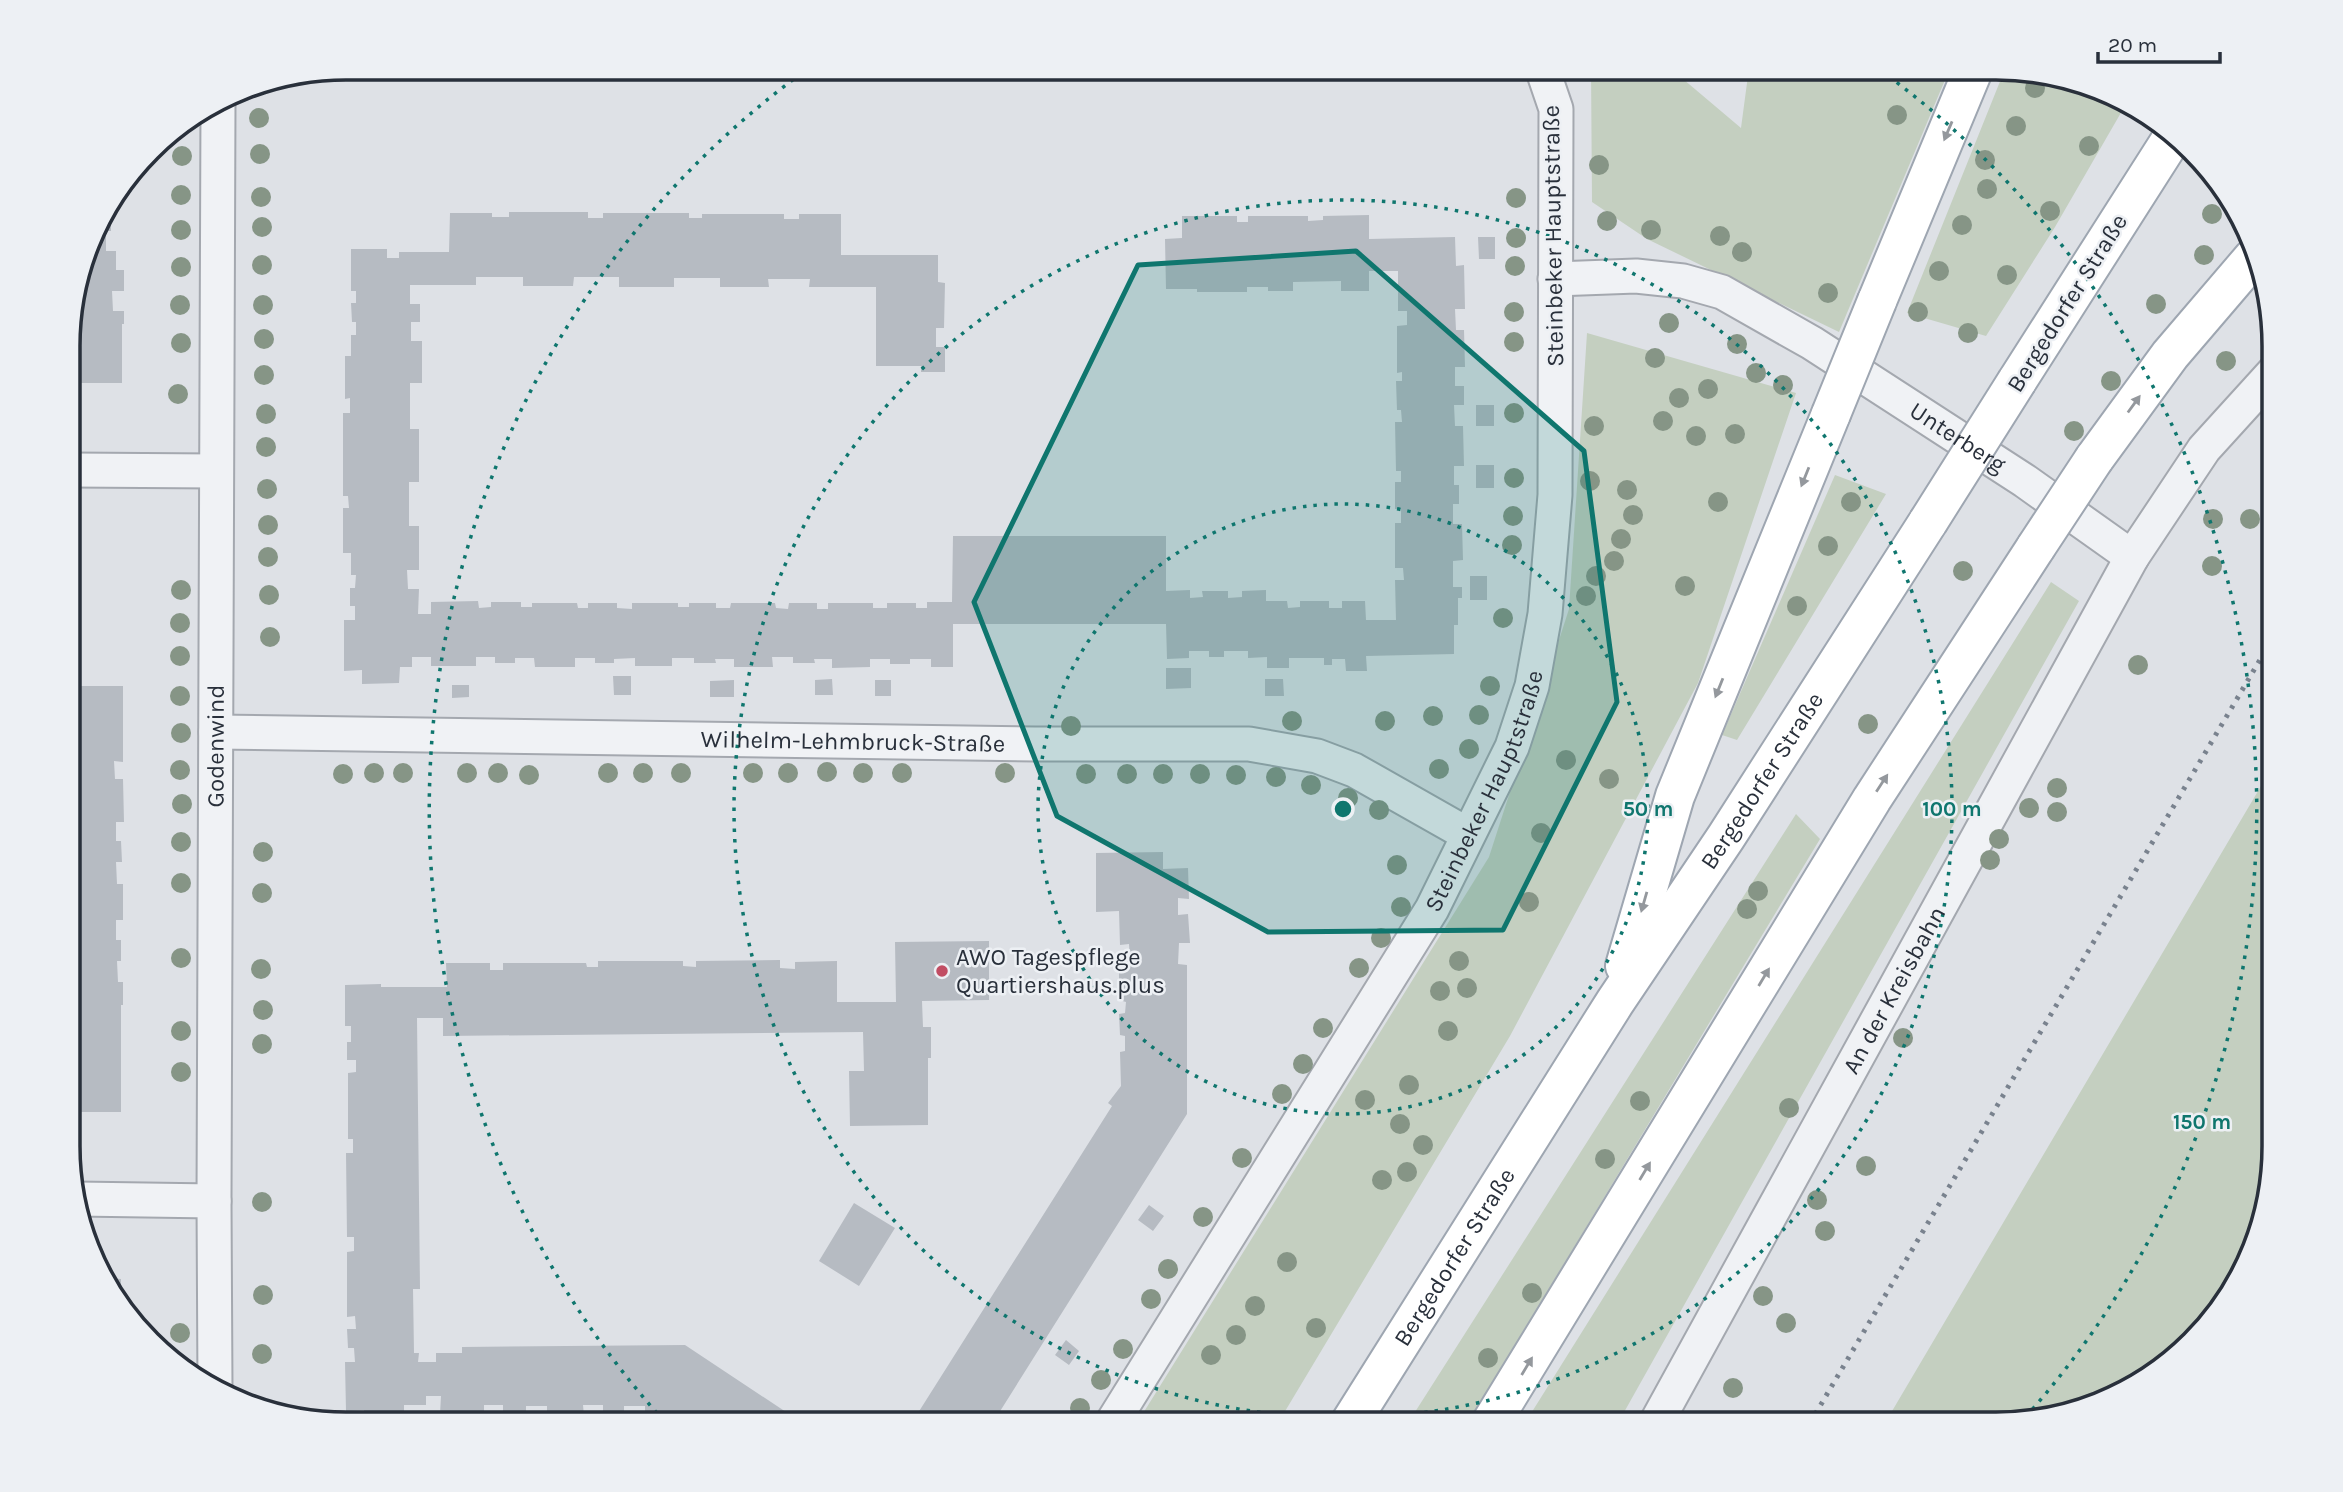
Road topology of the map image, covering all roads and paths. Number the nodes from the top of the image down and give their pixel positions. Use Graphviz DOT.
graph roads {
  1 [pos="1546,80"];
  2 [pos="1969,80"];
  3 [pos="218,114"];
  4 [pos="2168,144"];
  5 [pos="2249,263"];
  6 [pos="1555,279"];
  7 [pos="2262,385"];
  8 [pos="80,470"];
  9 [pos="216,471"];
  10 [pos="2132,557"];
  11 [pos="216,732"];
  12 [pos="1467,834"];
  13 [pos="1615,1002"];
  14 [pos="87,1199"];
  15 [pos="214,1201"];
  16 [pos="215,1377"];
  17 [pos="1119,1412"];
  18 [pos="1357,1412"];
  19 [pos="1498,1412"];
  20 [pos="1662,1412"];
  1 -- 6 [label="street, Steinbeker Hauptstraße"];
  2 -- 13 [label="main road, one-way, bridge"];
  3 -- 9 [label="street, Godenwind"];
  4 -- 13 [label="main road, Bergedorfer Straße, bridge"];
  19 -- 5 [label="main road, one-way, bridge"];
  6 -- 10 [label="street, Unterberg"];
  6 -- 12 [label="street, Steinbeker Hauptstraße"];
  7 -- 10 [label="street"];
  8 -- 9 [label="street"];
  9 -- 11 [label="street, Godenwind"];
  10 -- 20 [label="street, An der Kreisbahn"];
  11 -- 12 [label="street, Wilhelm-Lehmbruck-Straße"];
  11 -- 15 [label="street, Godenwind"];
  12 -- 17 [label="street, Steinbeker Hauptstraße"];
  13 -- 18 [label="main road, Bergedorfer Straße"];
  14 -- 15 [label="street"];
  15 -- 16 [label="street, Godenwind"];
}
